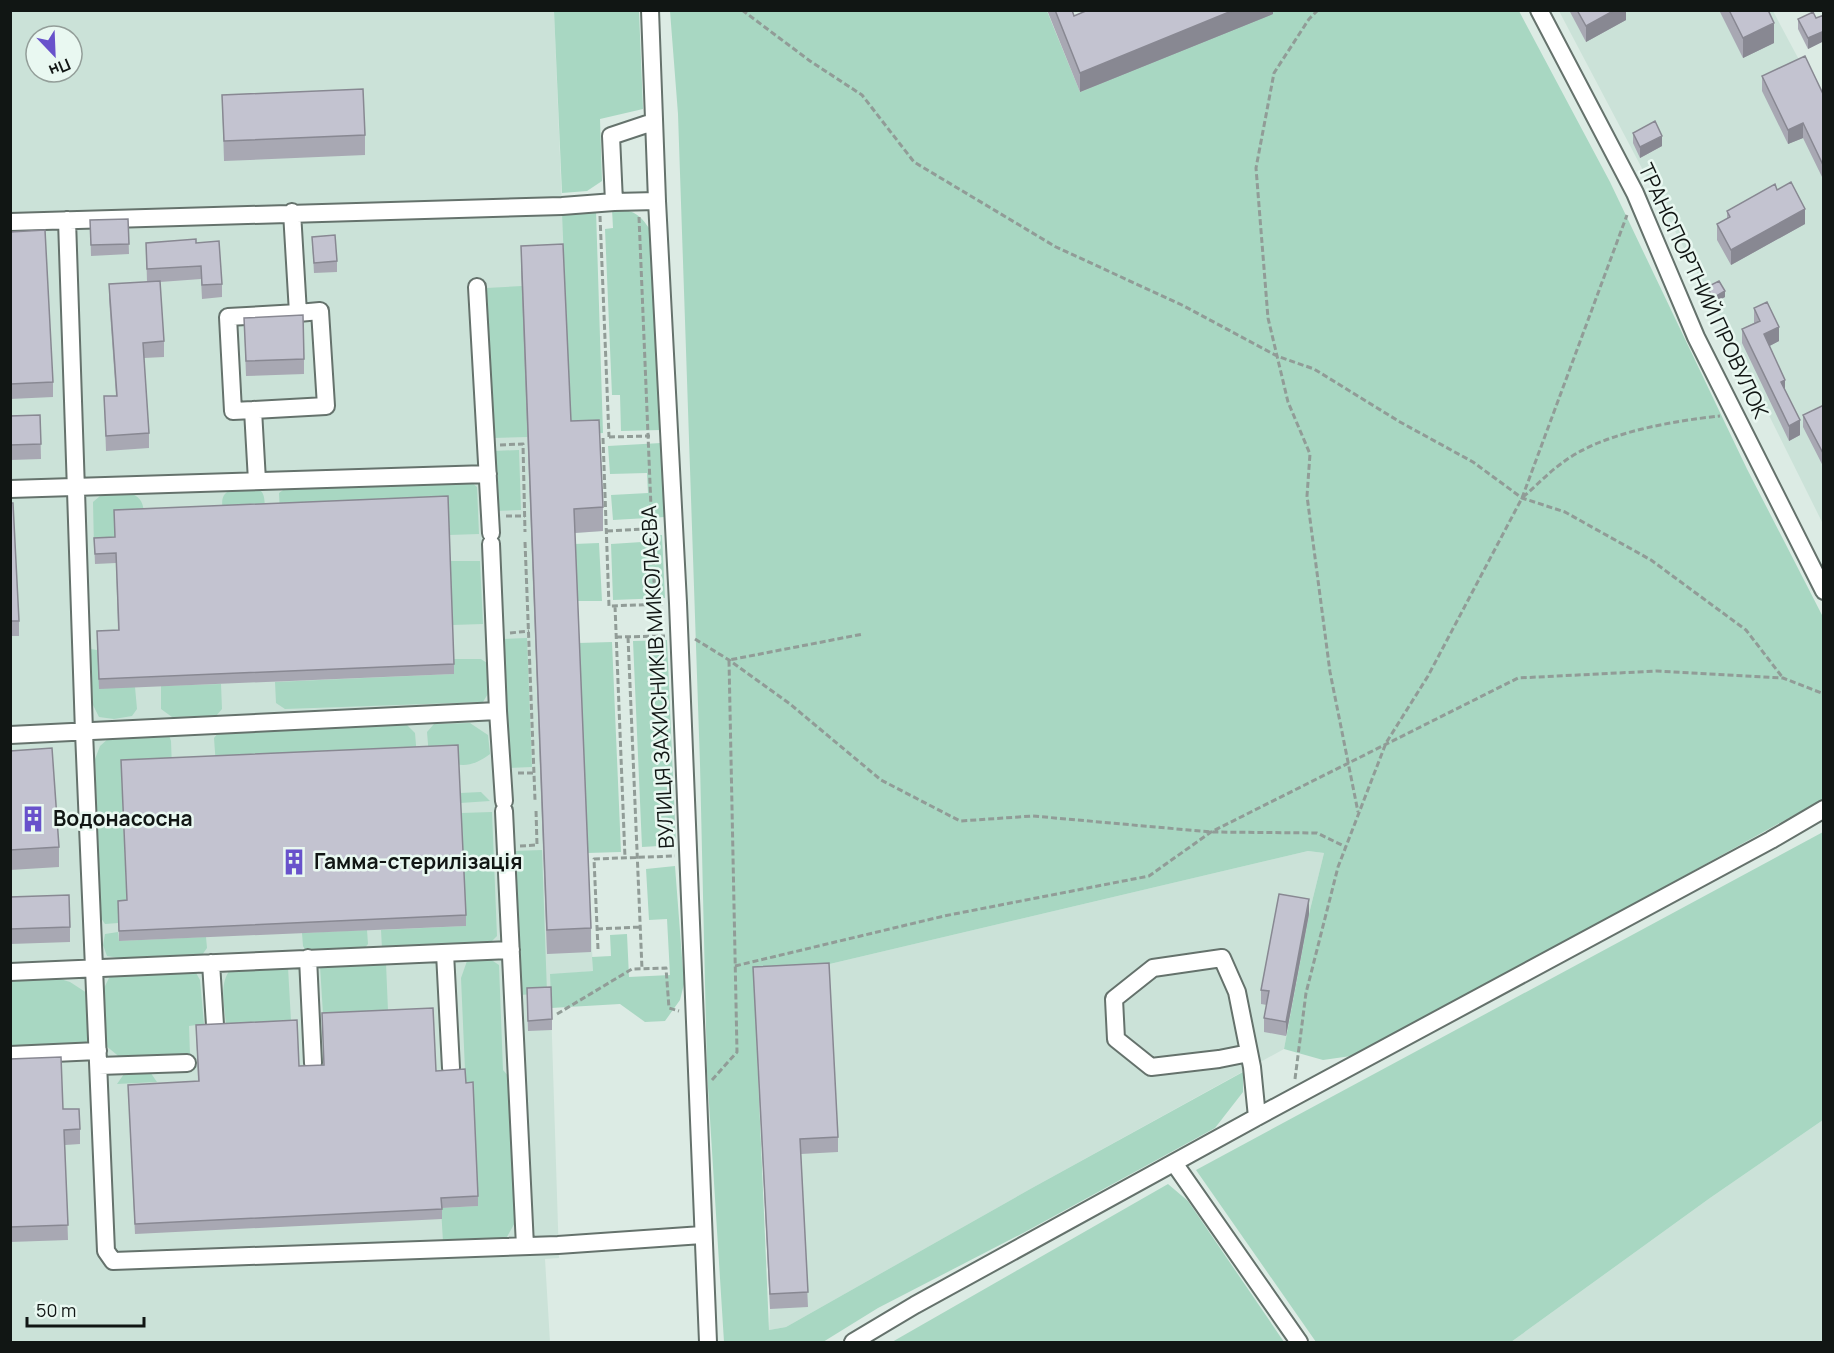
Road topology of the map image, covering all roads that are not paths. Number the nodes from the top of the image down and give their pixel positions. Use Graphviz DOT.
graph roads {
  1 [pos="650,10"];
  2 [pos="1539,10"];
  3 [pos="653,122"];
  4 [pos="657,201"];
  5 [pos="607,202"];
  6 [pos="292,212"];
  7 [pos="67,220"];
  8 [pos="10,222"];
  9 [pos="477,287"];
  10 [pos="298,312"];
  11 [pos="253,410"];
  12 [pos="488,474"];
  13 [pos="257,481"];
  14 [pos="77,487"];
  15 [pos="10,489"];
  16 [pos="1824,591"];
  17 [pos="498,711"];
  18 [pos="84,732"];
  19 [pos="10,735"];
  20 [pos="1824,809"];
  21 [pos="511,950"];
  22 [pos="445,953"];
  23 [pos="308,958"];
  24 [pos="211,963"];
  25 [pos="95,967"];
  26 [pos="10,972"];
  27 [pos="215,1025"];
  28 [pos="1249,1053"];
  29 [pos="10,1055"];
  30 [pos="99,1058"];
  31 [pos="187,1063"];
  32 [pos="313,1063"];
  33 [pos="451,1068"];
  34 [pos="1257,1117"];
  35 [pos="1174,1163"];
  36 [pos="702,1235"];
  37 [pos="525,1246"];
  38 [pos="708,1342"];
  39 [pos="853,1342"];
  40 [pos="1299,1342"];
  1 -- 3 [label="street, ВУЛИЦЯ ЗАХИСНИКІВ МИКОЛАЄВА"];
  2 -- 16 [label="street, ТРАНСПОРТНИЙ ПРОВУЛОК"];
  3 -- 4 [label="street, ВУЛИЦЯ ЗАХИСНИКІВ МИКОЛАЄВА"];
  3 -- 5 [label="street"];
  4 -- 5 [label="street"];
  4 -- 36 [label="street, ВУЛИЦЯ ЗАХИСНИКІВ МИКОЛАЄВА"];
  5 -- 6 [label="street"];
  6 -- 7 [label="street"];
  6 -- 10 [label="street"];
  7 -- 8 [label="street"];
  7 -- 14 [label="street"];
  9 -- 12 [label="street"];
  10 -- 11 [label="street"];
  10 -- 11 [label="street"];
  11 -- 13 [label="street"];
  12 -- 13 [label="street"];
  12 -- 17 [label="street"];
  13 -- 14 [label="street"];
  14 -- 15 [label="street"];
  14 -- 18 [label="street"];
  17 -- 18 [label="street"];
  17 -- 21 [label="street"];
  18 -- 19 [label="street"];
  18 -- 25 [label="street"];
  20 -- 34 [label="street"];
  21 -- 22 [label="street"];
  21 -- 37 [label="street"];
  22 -- 23 [label="street"];
  22 -- 33 [label="street"];
  23 -- 24 [label="street"];
  23 -- 32 [label="street"];
  24 -- 25 [label="street"];
  24 -- 27 [label="street"];
  25 -- 26 [label="street"];
  25 -- 30 [label="street"];
  28 -- 28 [label="street"];
  28 -- 34 [label="street"];
  29 -- 30 [label="street"];
  30 -- 31 [label="street"];
  30 -- 37 [label="street"];
  34 -- 35 [label="street"];
  35 -- 39 [label="street"];
  35 -- 40 [label="street"];
  36 -- 37 [label="street"];
  36 -- 38 [label="street, ВУЛИЦЯ ЗАХИСНИКІВ МИКОЛАЄВА"];
}
